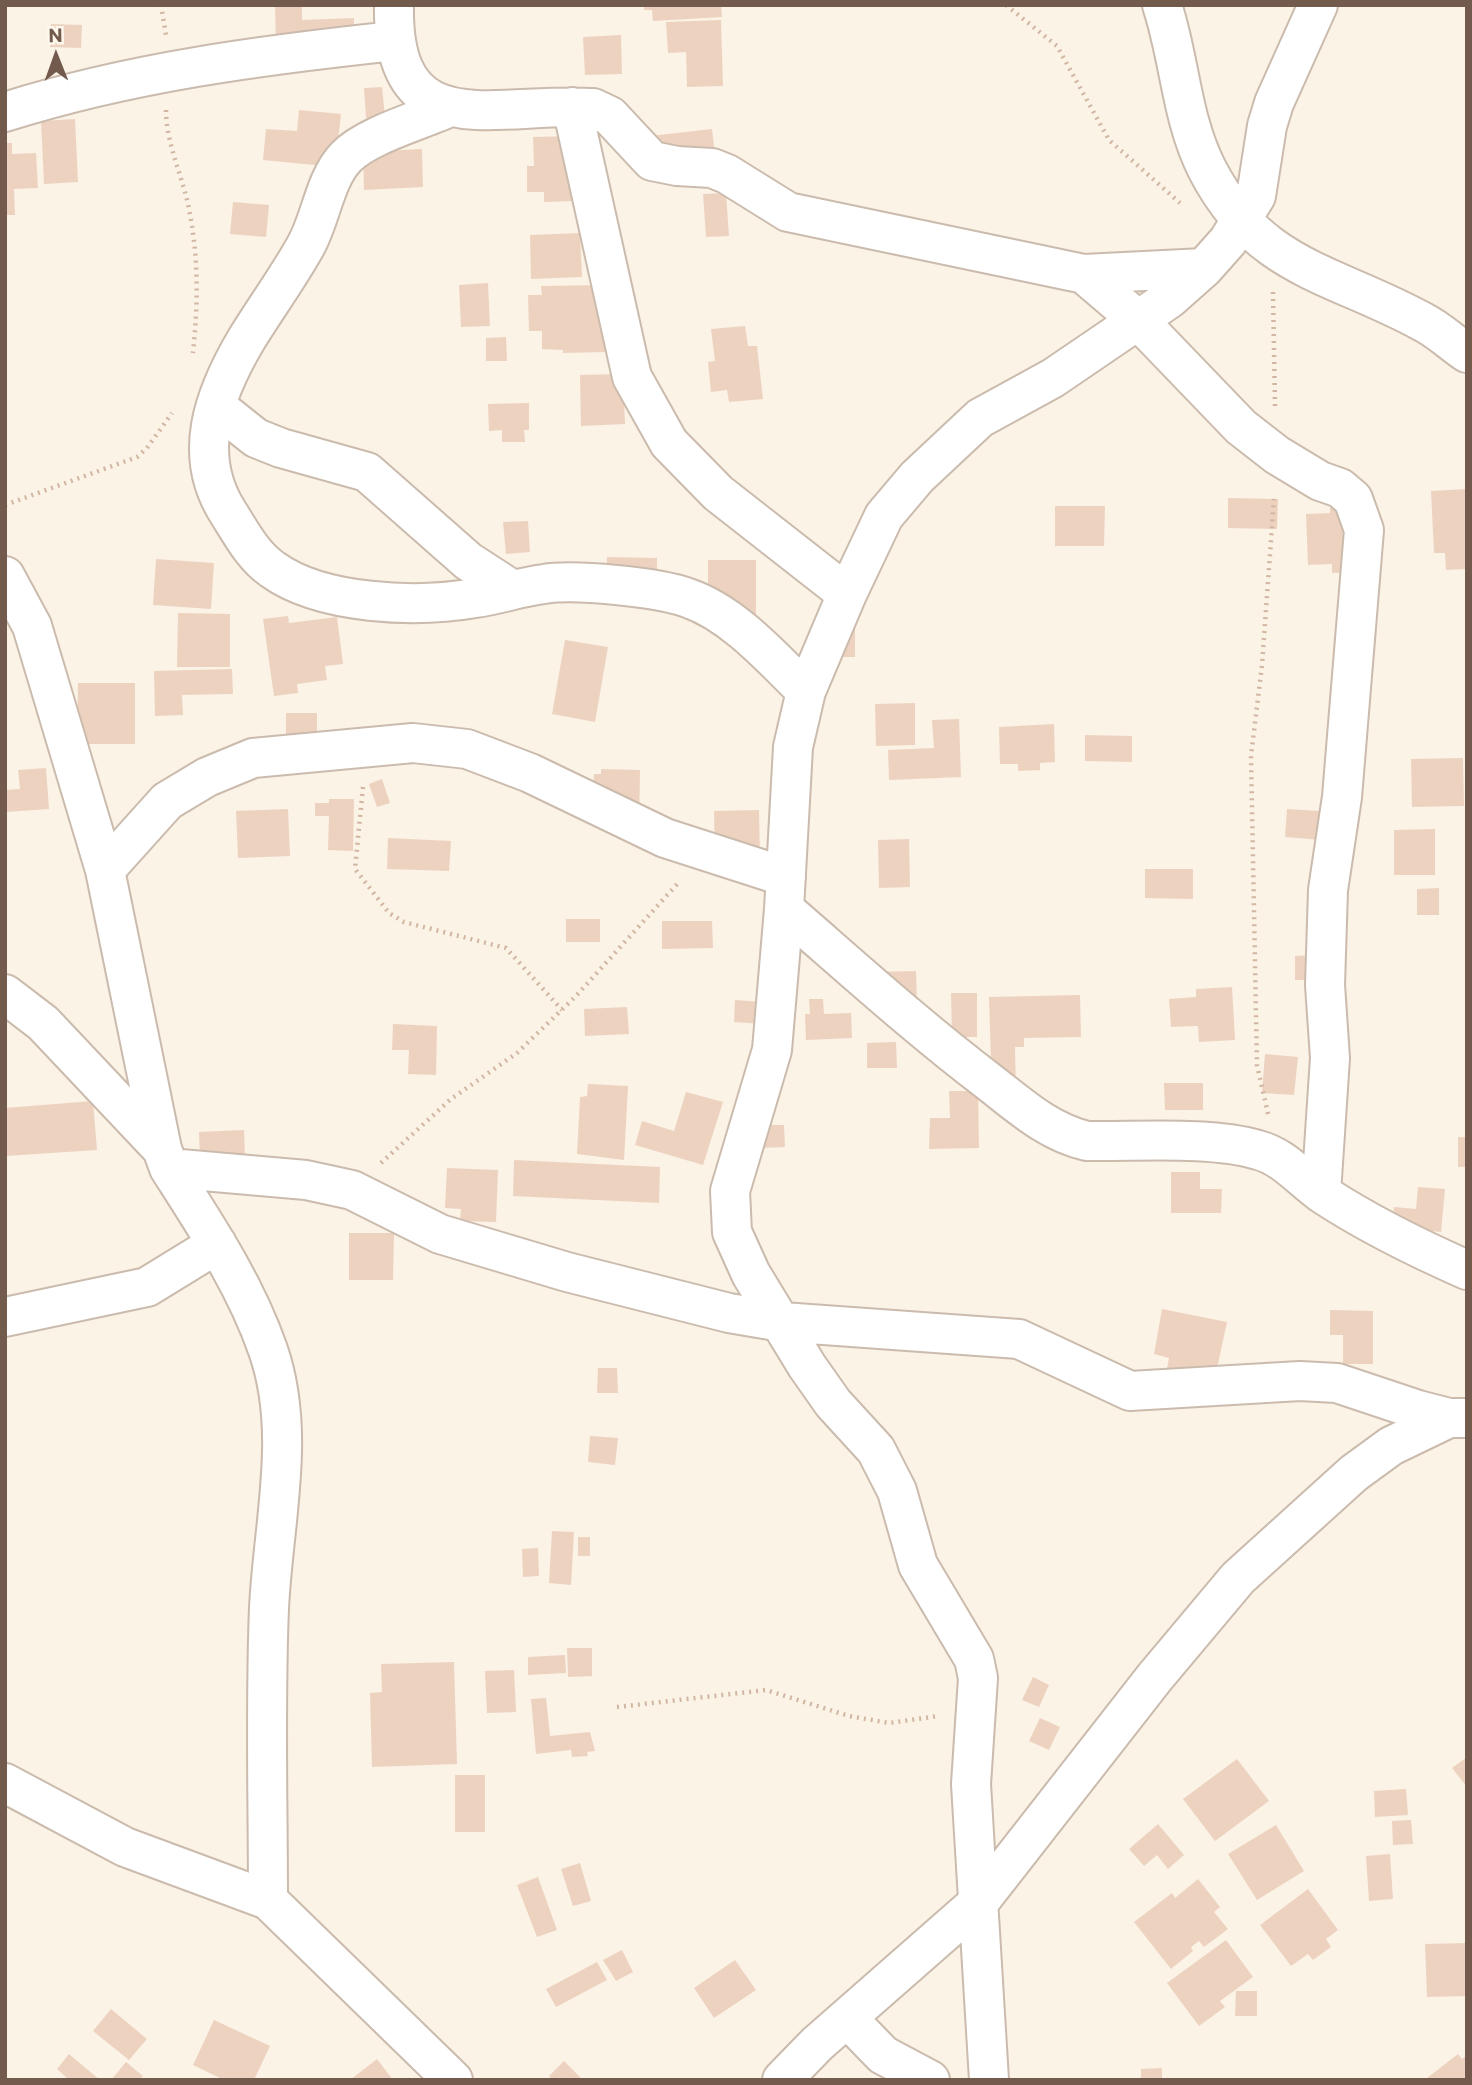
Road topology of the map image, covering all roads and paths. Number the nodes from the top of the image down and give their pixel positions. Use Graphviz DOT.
graph roads {
  1 [pos="1006,5"];
  2 [pos="1162,5"];
  3 [pos="1318,5"];
  4 [pos="394,23"];
  5 [pos="166,75"];
  6 [pos="450,107"];
  7 [pos="572,107"];
  8 [pos="5,112"];
  9 [pos="1182,205"];
  10 [pos="1241,222"];
  11 [pos="1278,252"];
  12 [pos="1204,268"];
  13 [pos="1084,274"];
  14 [pos="1138,320"];
  15 [pos="1467,353"];
  16 [pos="192,366"];
  17 [pos="177,406"];
  18 [pos="217,407"];
  19 [pos="1277,455"];
  20 [pos="5,505"];
  21 [pos="5,576"];
  22 [pos="511,589"];
  23 [pos="847,594"];
  24 [pos="806,691"];
  25 [pos="367,748"];
  26 [pos="709,852"];
  27 [pos="105,870"];
  28 [pos="785,893"];
  29 [pos="5,994"];
  30 [pos="562,1010"];
  31 [pos="166,1158"];
  32 [pos="1283,1161"];
  33 [pos="352,1190"];
  34 [pos="1321,1193"];
  35 [pos="217,1244"];
  36 [pos="1467,1270"];
  37 [pos="5,1317"];
  38 [pos="782,1322"];
  39 [pos="1458,1418"];
  40 [pos="617,1707"];
  41 [pos="975,1716"];
  42 [pos="5,1783"];
  43 [pos="268,1900"];
  44 [pos="981,1901"];
  45 [pos="847,2018"];
  46 [pos="453,2080"];
  47 [pos="782,2080"];
  48 [pos="930,2080"];
  49 [pos="989,2080"];
  1 -- 9 [label="path"];
  2 -- 10 [label="street"];
  3 -- 10 [label="street"];
  4 -- 5 [label="street"];
  4 -- 6 [label="street"];
  5 -- 8 [label="street"];
  5 -- 16 [label="path"];
  6 -- 7 [label="street"];
  6 -- 18 [label="street"];
  7 -- 13 [label="street"];
  7 -- 23 [label="street"];
  10 -- 11 [label="street"];
  10 -- 12 [label="street"];
  11 -- 15 [label="street"];
  11 -- 19 [label="path"];
  12 -- 13 [label="street"];
  12 -- 14 [label="street"];
  13 -- 14 [label="street"];
  14 -- 19 [label="street"];
  14 -- 23 [label="street"];
  17 -- 20 [label="path"];
  18 -- 22 [label="street"];
  18 -- 22 [label="street"];
  19 -- 32 [label="path"];
  19 -- 34 [label="street"];
  21 -- 27 [label="street"];
  22 -- 24 [label="street"];
  23 -- 24 [label="street"];
  24 -- 28 [label="street"];
  25 -- 26 [label="street"];
  25 -- 27 [label="street"];
  25 -- 30 [label="path"];
  26 -- 28 [label="street"];
  26 -- 30 [label="path"];
  27 -- 31 [label="street"];
  28 -- 32 [label="street"];
  28 -- 38 [label="street"];
  29 -- 31 [label="street"];
  30 -- 33 [label="path"];
  31 -- 33 [label="street"];
  31 -- 35 [label="street"];
  32 -- 34 [label="street"];
  33 -- 38 [label="street"];
  34 -- 36 [label="street"];
  35 -- 37 [label="street"];
  35 -- 43 [label="street"];
  38 -- 39 [label="street"];
  38 -- 41 [label="street"];
  39 -- 44 [label="street"];
  40 -- 41 [label="path"];
  41 -- 44 [label="street"];
  42 -- 43 [label="street"];
  43 -- 46 [label="street"];
  44 -- 45 [label="street"];
  44 -- 49 [label="street"];
  45 -- 47 [label="street"];
  45 -- 48 [label="street"];
}
